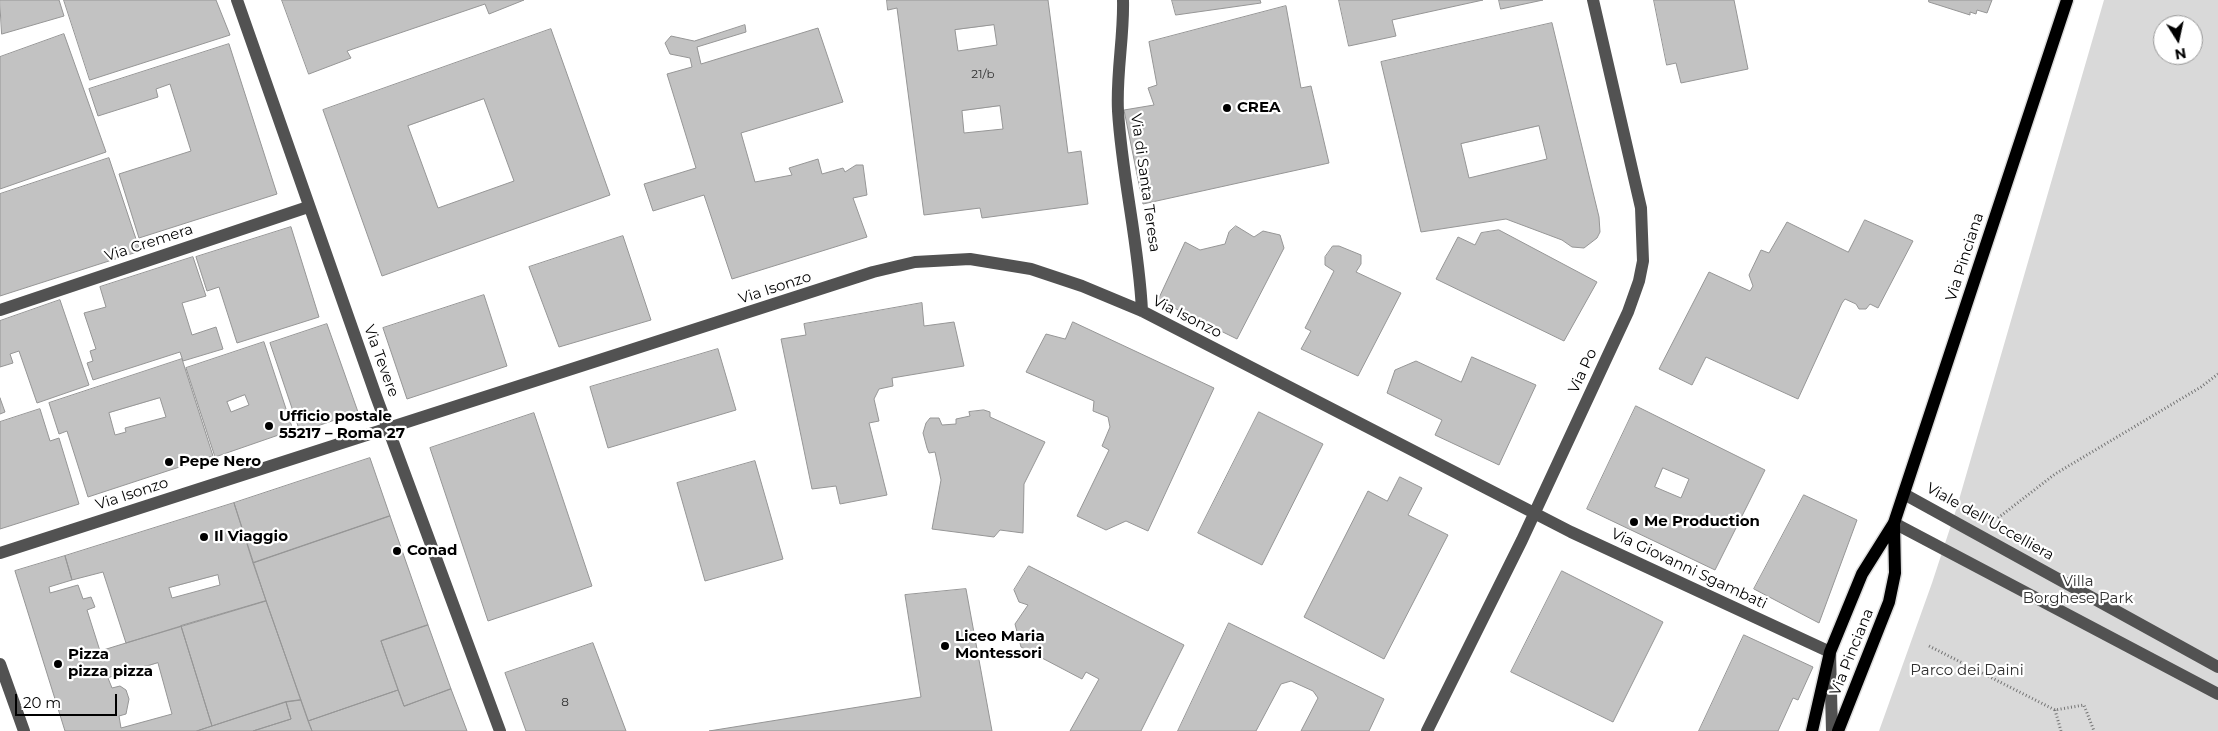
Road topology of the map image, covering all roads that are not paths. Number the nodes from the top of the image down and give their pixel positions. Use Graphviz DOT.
graph roads {
  1 [pos="237,0"];
  2 [pos="1123,0"];
  3 [pos="1593,0"];
  4 [pos="2067,0"];
  5 [pos="308,207"];
  6 [pos="0,310"];
  7 [pos="1142,311"];
  8 [pos="388,429"];
  9 [pos="1904,494"];
  10 [pos="1535,513"];
  11 [pos="1894,523"];
  12 [pos="0,553"];
  13 [pos="1830,652"];
  14 [pos="0,664"];
  15 [pos="2218,667"];
  16 [pos="2218,694"];
  17 [pos="24,731"];
  18 [pos="500,731"];
  19 [pos="1427,731"];
  20 [pos="1812,731"];
  21 [pos="1832,731"];
  22 [pos="1838,731"];
  1 -- 5 [label="street, Via Tevere"];
  2 -- 7 [label="street, Via di Santa Teresa"];
  3 -- 10 [label="street, Via Po"];
  4 -- 9 [label="main road, Via Pinciana"];
  5 -- 6 [label="street, Via Cremera"];
  5 -- 8 [label="street, Via Tevere"];
  7 -- 8 [label="street, Via Isonzo"];
  7 -- 10 [label="street, Via Isonzo"];
  8 -- 12 [label="street, Via Isonzo"];
  8 -- 18 [label="street, Via Tevere"];
  9 -- 11 [label="main road, Via Pinciana"];
  9 -- 15 [label="street, Viale dell'Uccelliera"];
  10 -- 13 [label="street, Via Giovanni Sgambati"];
  10 -- 19 [label="street, Via Po"];
  11 -- 13 [label="main road, Via Pinciana"];
  11 -- 16 [label="street"];
  11 -- 22 [label="main road, Via Pinciana"];
  13 -- 20 [label="main road, Via Pinciana"];
  13 -- 21 [label="street, Via Pinciana"];
  14 -- 17 [label="street"];
}
